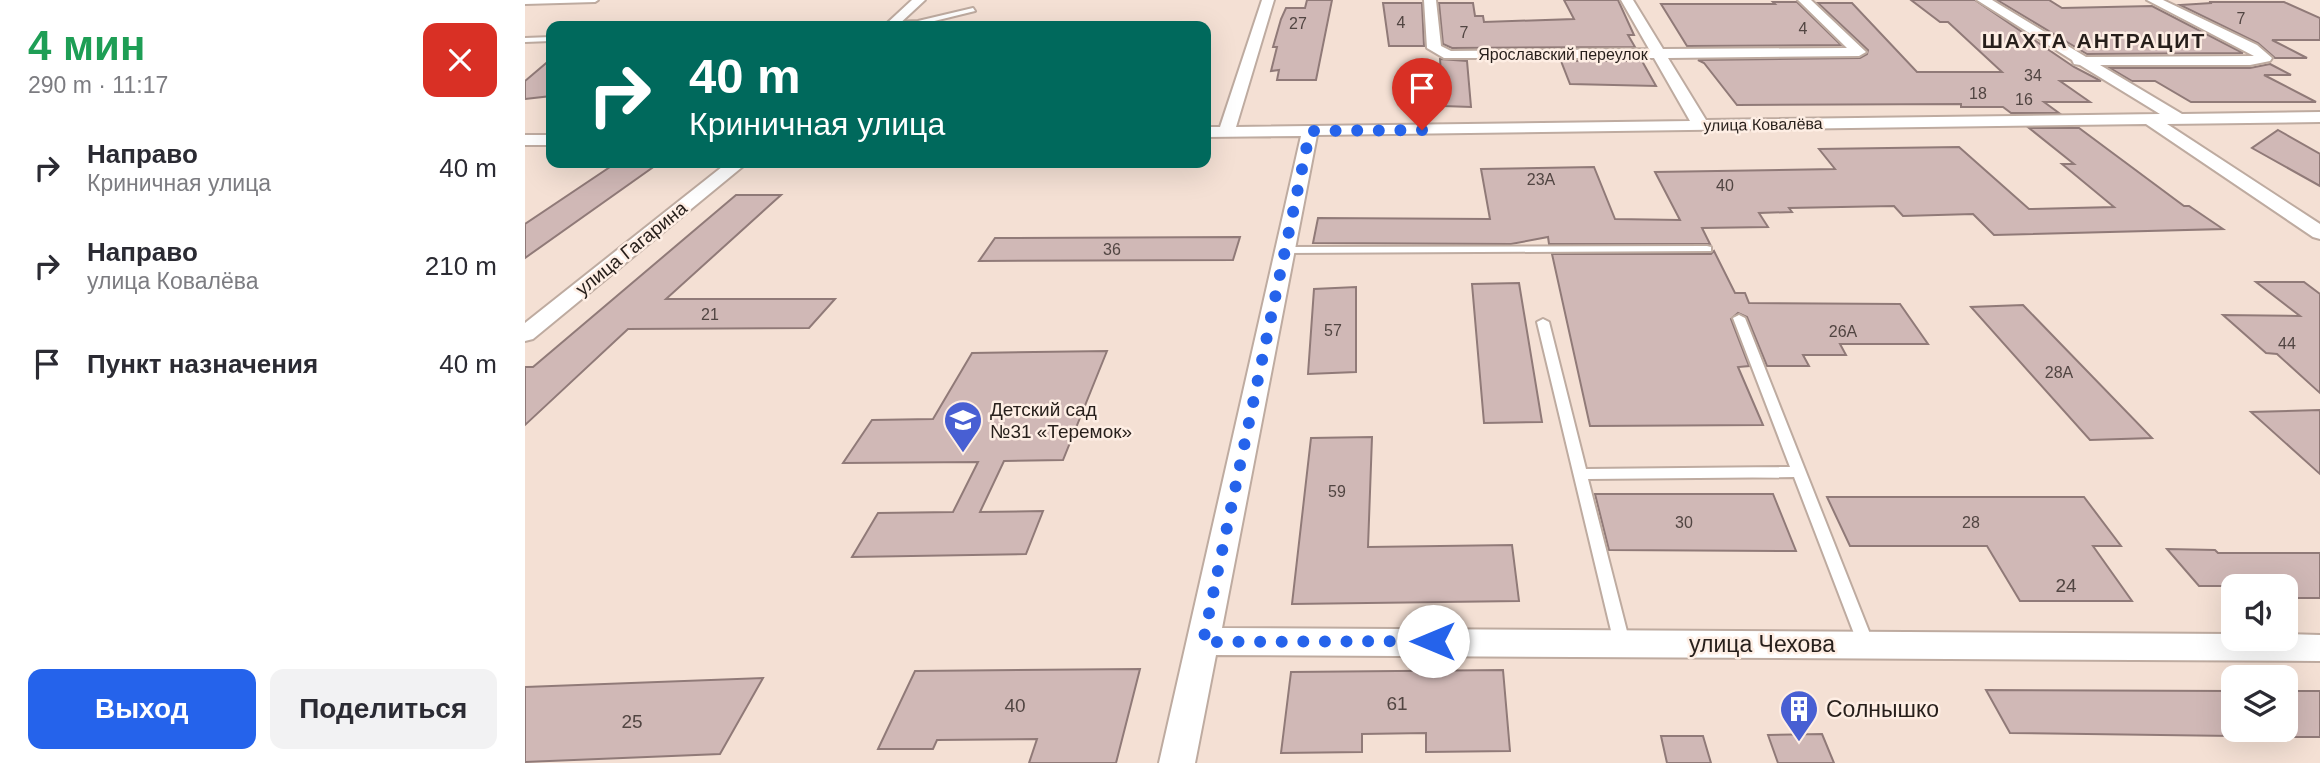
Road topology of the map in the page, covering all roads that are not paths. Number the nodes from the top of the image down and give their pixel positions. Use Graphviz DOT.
graph roads {
  1 [pos="595,0"];
  2 [pos="919,0"];
  3 [pos="1268,0"];
  4 [pos="1430,0"];
  5 [pos="1626,0"];
  6 [pos="1804,0"];
  7 [pos="1983,0"];
  8 [pos="2153,0"];
  9 [pos="525,2"];
  10 [pos="973,10"];
  11 [pos="896,21"];
  12 [pos="926,21"];
  13 [pos="546,39"];
  14 [pos="525,40"];
  15 [pos="1658,54"];
  16 [pos="2079,61"];
  17 [pos="2320,117"];
  18 [pos="2176,118"];
  19 [pos="2149,119"];
  20 [pos="1701,125"];
  21 [pos="1227,131"];
  22 [pos="1310,131"];
  23 [pos="1211,132"];
  24 [pos="546,138"];
  25 [pos="525,140"];
  26 [pos="705,168"];
  27 [pos="732,168"];
  28 [pos="2320,233"];
  29 [pos="1707,249"];
  30 [pos="1285,250"];
  31 [pos="525,312"];
  32 [pos="1739,318"];
  33 [pos="1543,322"];
  34 [pos="525,334"];
  35 [pos="1799,472"];
  36 [pos="1581,474"];
  37 [pos="1203,642"];
  38 [pos="1622,643"];
  39 [pos="1866,644"];
  40 [pos="2320,648"];
  41 [pos="1177,763"];
  1 -- 9 [label="lane"];
  2 -- 11 [label="street"];
  3 -- 21 [label="street"];
  4 -- 15 [label="street, Ярославский переулок"];
  5 -- 15 [label="street"];
  6 -- 15 [label="street"];
  7 -- 16 [label="street"];
  8 -- 16 [label="street"];
  10 -- 12 [label="lane"];
  13 -- 14 [label="lane"];
  15 -- 20 [label="street"];
  16 -- 18 [label="street"];
  17 -- 18 [label="street, улица Ковалёва"];
  18 -- 19 [label="street, улица Ковалёва"];
  19 -- 20 [label="street, улица Ковалёва"];
  19 -- 28 [label="street"];
  20 -- 22 [label="street, улица Ковалёва"];
  21 -- 22 [label="street, улица Ковалёва"];
  21 -- 23 [label="street, улица Ковалёва"];
  22 -- 30 [label="street"];
  24 -- 25 [label="street"];
  26 -- 31 [label="street, улица Гагарина"];
  27 -- 34 [label="street, улица Гагарина"];
  29 -- 30 [label="lane"];
  30 -- 37 [label="street"];
  32 -- 35 [label="lane"];
  33 -- 36 [label="lane"];
  35 -- 36 [label="lane"];
  35 -- 39 [label="lane"];
  36 -- 38 [label="lane"];
  37 -- 38 [label="street, улица Чехова"];
  37 -- 41 [label="street"];
  38 -- 39 [label="street, улица Чехова"];
  39 -- 40 [label="street, улица Чехова"];
}
